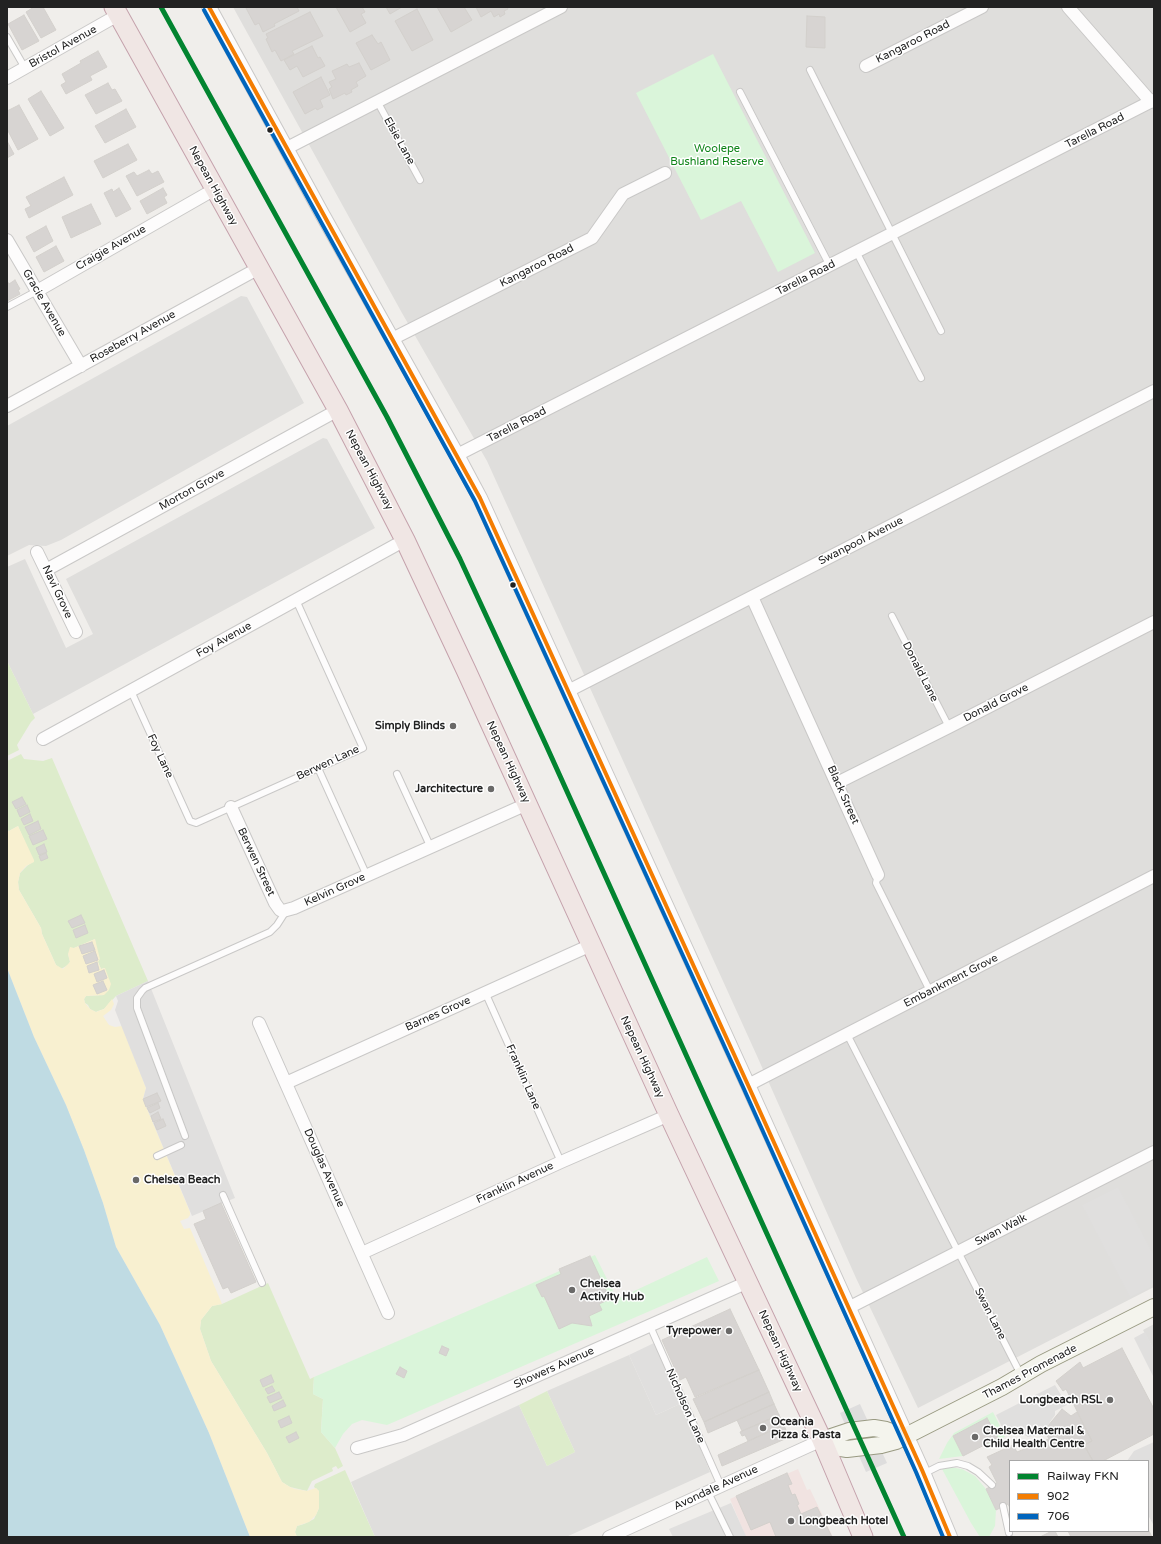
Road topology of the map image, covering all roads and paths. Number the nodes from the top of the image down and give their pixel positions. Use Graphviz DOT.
graph roads {
  1 [pos="209,7"];
  2 [pos="561,7"];
  3 [pos="982,7"];
  4 [pos="1068,7"];
  5 [pos="116,11"];
  6 [pos="7,37"];
  7 [pos="866,66"];
  8 [pos="25,68"];
  9 [pos="810,70"];
  10 [pos="7,78"];
  11 [pos="740,92"];
  12 [pos="377,101"];
  13 [pos="1153,101"];
  14 [pos="287,148"];
  15 [pos="665,173"];
  16 [pos="420,180"];
  17 [pos="215,189"];
  18 [pos="893,234"];
  19 [pos="7,240"];
  20 [pos="857,253"];
  21 [pos="830,266"];
  22 [pos="259,268"];
  23 [pos="37,291"];
  24 [pos="7,308"];
  25 [pos="942,331"];
  26 [pos="392,339"];
  27 [pos="81,366"];
  28 [pos="921,378"];
  29 [pos="1154,391"];
  30 [pos="7,406"];
  31 [pos="338,410"];
  32 [pos="458,455"];
  33 [pos="405,540"];
  34 [pos="37,552"];
  35 [pos="46,570"];
  36 [pos="752,597"];
  37 [pos="296,600"];
  38 [pos="892,616"];
  39 [pos="1154,622"];
  40 [pos="76,632"];
  41 [pos="131,691"];
  42 [pos="568,691"];
  43 [pos="949,728"];
  44 [pos="43,739"];
  45 [pos="318,768"];
  46 [pos="397,774"];
  47 [pos="837,783"];
  48 [pos="527,804"];
  49 [pos="231,807"];
  50 [pos="190,821"];
  51 [pos="431,848"];
  52 [pos="878,875"];
  53 [pos="366,876"];
  54 [pos="1154,876"];
  55 [pos="286,911"];
  56 [pos="591,945"];
  57 [pos="930,991"];
  58 [pos="485,992"];
  59 [pos="259,1023"];
  60 [pos="847,1034"];
  61 [pos="286,1083"];
  62 [pos="748,1084"];
  63 [pos="669,1115"];
  64 [pos="185,1136"];
  65 [pos="181,1145"];
  66 [pos="1154,1152"];
  67 [pos="157,1156"];
  68 [pos="561,1162"];
  69 [pos="223,1195"];
  70 [pos="958,1252"];
  71 [pos="362,1253"];
  72 [pos="748,1282"];
  73 [pos="262,1283"];
  74 [pos="1154,1307"];
  75 [pos="848,1308"];
  76 [pos="388,1313"];
  77 [pos="650,1326"];
  78 [pos="1022,1376"];
  79 [pos="906,1437"];
  80 [pos="822,1440"];
  81 [pos="357,1448"];
  82 [pos="923,1474"];
  83 [pos="992,1485"];
  84 [pos="721,1486"];
  85 [pos="708,1492"];
  86 [pos="1003,1506"];
  87 [pos="1009,1528"];
  88 [pos="1010,1532"];
  89 [pos="609,1537"];
  90 [pos="730,1537"];
  91 [pos="864,1537"];
  92 [pos="950,1537"];
  93 [pos="1003,1537"];
  1 -- 14 [label="street"];
  2 -- 12 [label="street"];
  3 -- 7 [label="street, Kangaroo Road"];
  4 -- 13 [label="street"];
  5 -- 8 [label="street, Bristol Avenue"];
  5 -- 17 [label="highway, Nepean Highway"];
  6 -- 8 [label="lane"];
  8 -- 10 [label="street, Bristol Avenue"];
  9 -- 18 [label="lane"];
  11 -- 21 [label="lane"];
  12 -- 14 [label="street"];
  12 -- 16 [label="lane, Elsie Lane"];
  13 -- 18 [label="street, Tarella Road"];
  14 -- 26 [label="street"];
  15 -- 26 [label="street, Kangaroo Road"];
  17 -- 22 [label="highway, Nepean Highway"];
  17 -- 23 [label="street, Craigie Avenue"];
  18 -- 20 [label="street, Tarella Road"];
  18 -- 25 [label="lane"];
  19 -- 23 [label="street, Gracie Avenue"];
  20 -- 21 [label="street, Tarella Road"];
  20 -- 28 [label="lane"];
  21 -- 32 [label="street, Tarella Road"];
  22 -- 27 [label="street, Roseberry Avenue"];
  22 -- 31 [label="highway, Nepean Highway"];
  23 -- 24 [label="lane, Craigie Avenue"];
  23 -- 27 [label="street, Gracie Avenue"];
  26 -- 32 [label="street"];
  27 -- 30 [label="street, Roseberry Avenue"];
  29 -- 36 [label="street, Swanpool Avenue"];
  31 -- 33 [label="highway, Nepean Highway"];
  31 -- 35 [label="street, Morton Grove"];
  32 -- 42 [label="street"];
  33 -- 37 [label="street, Foy Avenue"];
  33 -- 48 [label="highway, Nepean Highway"];
  34 -- 35 [label="street, Navi Grove"];
  35 -- 40 [label="street, Navi Grove"];
  36 -- 42 [label="street, Swanpool Avenue"];
  36 -- 47 [label="street, Black Street"];
  37 -- 41 [label="street, Foy Avenue"];
  37 -- 45 [label="lane, Berwen Lane"];
  38 -- 43 [label="lane, Donald Lane"];
  39 -- 43 [label="street, Donald Grove"];
  41 -- 44 [label="street, Foy Avenue"];
  41 -- 50 [label="lane, Foy Lane"];
  42 -- 62 [label="street"];
  43 -- 47 [label="street, Donald Grove"];
  45 -- 49 [label="lane, Berwen Lane"];
  45 -- 53 [label="lane"];
  46 -- 51 [label="lane"];
  47 -- 52 [label="street, Black Street"];
  48 -- 51 [label="street, Kelvin Grove"];
  48 -- 56 [label="highway, Nepean Highway"];
  49 -- 50 [label="lane, Berwen Lane"];
  49 -- 55 [label="street, Berwen Street"];
  51 -- 53 [label="street, Kelvin Grove"];
  52 -- 57 [label="lane, Black Street"];
  53 -- 55 [label="street, Kelvin Grove"];
  54 -- 57 [label="street, Embankment Grove"];
  55 -- 64 [label="lane"];
  56 -- 58 [label="street, Barnes Grove"];
  56 -- 63 [label="highway, Nepean Highway"];
  57 -- 60 [label="street, Embankment Grove"];
  58 -- 61 [label="street, Barnes Grove"];
  58 -- 68 [label="lane, Franklin Lane"];
  59 -- 61 [label="street, Douglas Avenue"];
  60 -- 62 [label="street, Embankment Grove"];
  60 -- 70 [label="lane, Swan Lane"];
  61 -- 71 [label="street, Douglas Avenue"];
  62 -- 75 [label="street"];
  63 -- 68 [label="street, Franklin Avenue"];
  63 -- 72 [label="highway, Nepean Highway"];
  65 -- 67 [label="lane"];
  66 -- 70 [label="street, Swan Walk"];
  68 -- 71 [label="street, Franklin Avenue"];
  69 -- 73 [label="lane"];
  70 -- 75 [label="street, Swan Walk"];
  70 -- 78 [label="lane, Swan Lane"];
  71 -- 76 [label="street, Douglas Avenue"];
  72 -- 77 [label="street, Showers Avenue"];
  72 -- 80 [label="highway, Nepean Highway"];
  74 -- 78 [label="main road, Thames Promenade"];
  75 -- 79 [label="street"];
  77 -- 81 [label="street, Showers Avenue"];
  77 -- 84 [label="lane, Nicholson Lane"];
  78 -- 79 [label="main road, Thames Promenade"];
  79 -- 80 [label="main road"];
  79 -- 80 [label="main road, Thames Promenade"];
  79 -- 82 [label="street"];
  80 -- 84 [label="street, Avondale Avenue"];
  80 -- 91 [label="highway, Nepean Highway"];
  82 -- 83 [label="lane"];
  82 -- 92 [label="street"];
  84 -- 85 [label="street, Avondale Avenue"];
  85 -- 89 [label="street, Avondale Avenue"];
  85 -- 90 [label="lane"];
  86 -- 87 [label="lane"];
  88 -- 93 [label="lane"];
}
